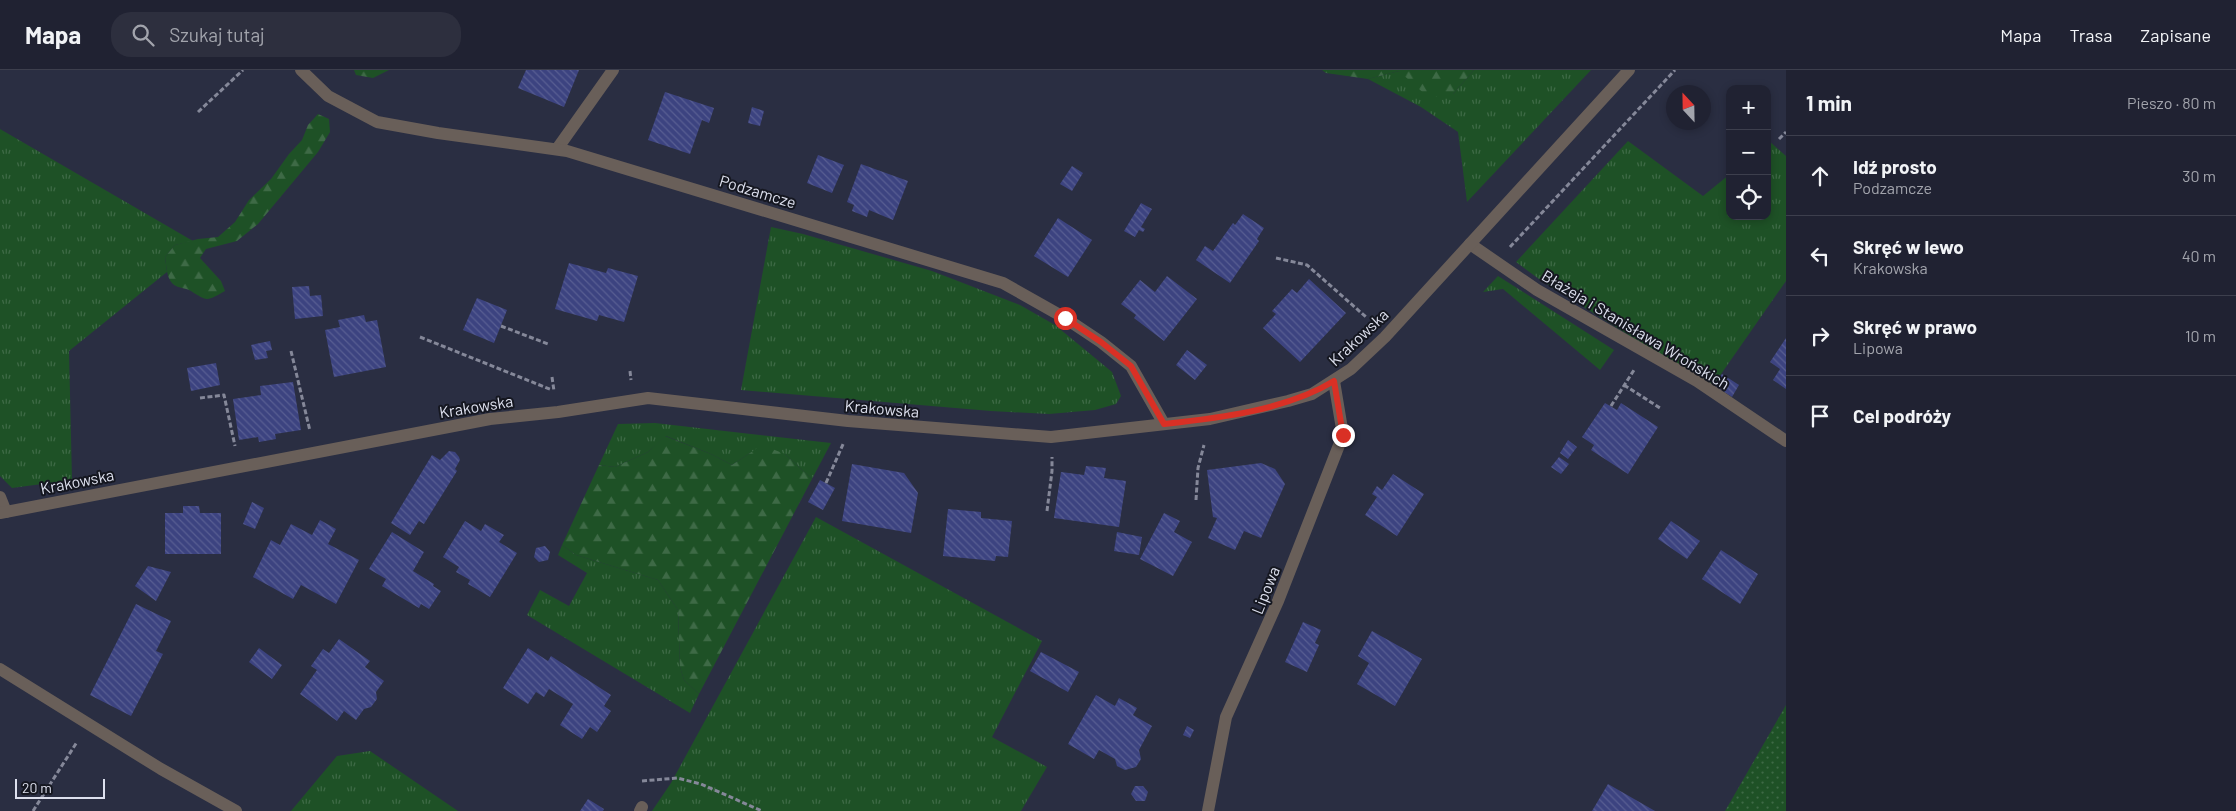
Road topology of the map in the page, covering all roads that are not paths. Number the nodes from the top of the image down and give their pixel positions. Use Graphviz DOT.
graph roads {
  1 [pos="301,70"];
  2 [pos="613,70"];
  3 [pos="1629,70"];
  4 [pos="557,150"];
  5 [pos="1470,244"];
  6 [pos="1334,381"];
  7 [pos="1164,424"];
  8 [pos="1786,441"];
  9 [pos="0,497"];
  10 [pos="3,512"];
  11 [pos="0,669"];
  12 [pos="236,811"];
  13 [pos="1208,811"];
  1 -- 4 [label="street, Podzamcze"];
  2 -- 4 [label="street"];
  3 -- 5 [label="street, Krakowska"];
  4 -- 7 [label="street, Podzamcze"];
  5 -- 6 [label="street, Krakowska"];
  5 -- 8 [label="street, Błażeja i Stanisława Wrońskich"];
  6 -- 7 [label="street, Krakowska"];
  6 -- 13 [label="street, Lipowa"];
  7 -- 10 [label="street, Krakowska"];
  9 -- 10 [label="street"];
  11 -- 12 [label="street"];
}
